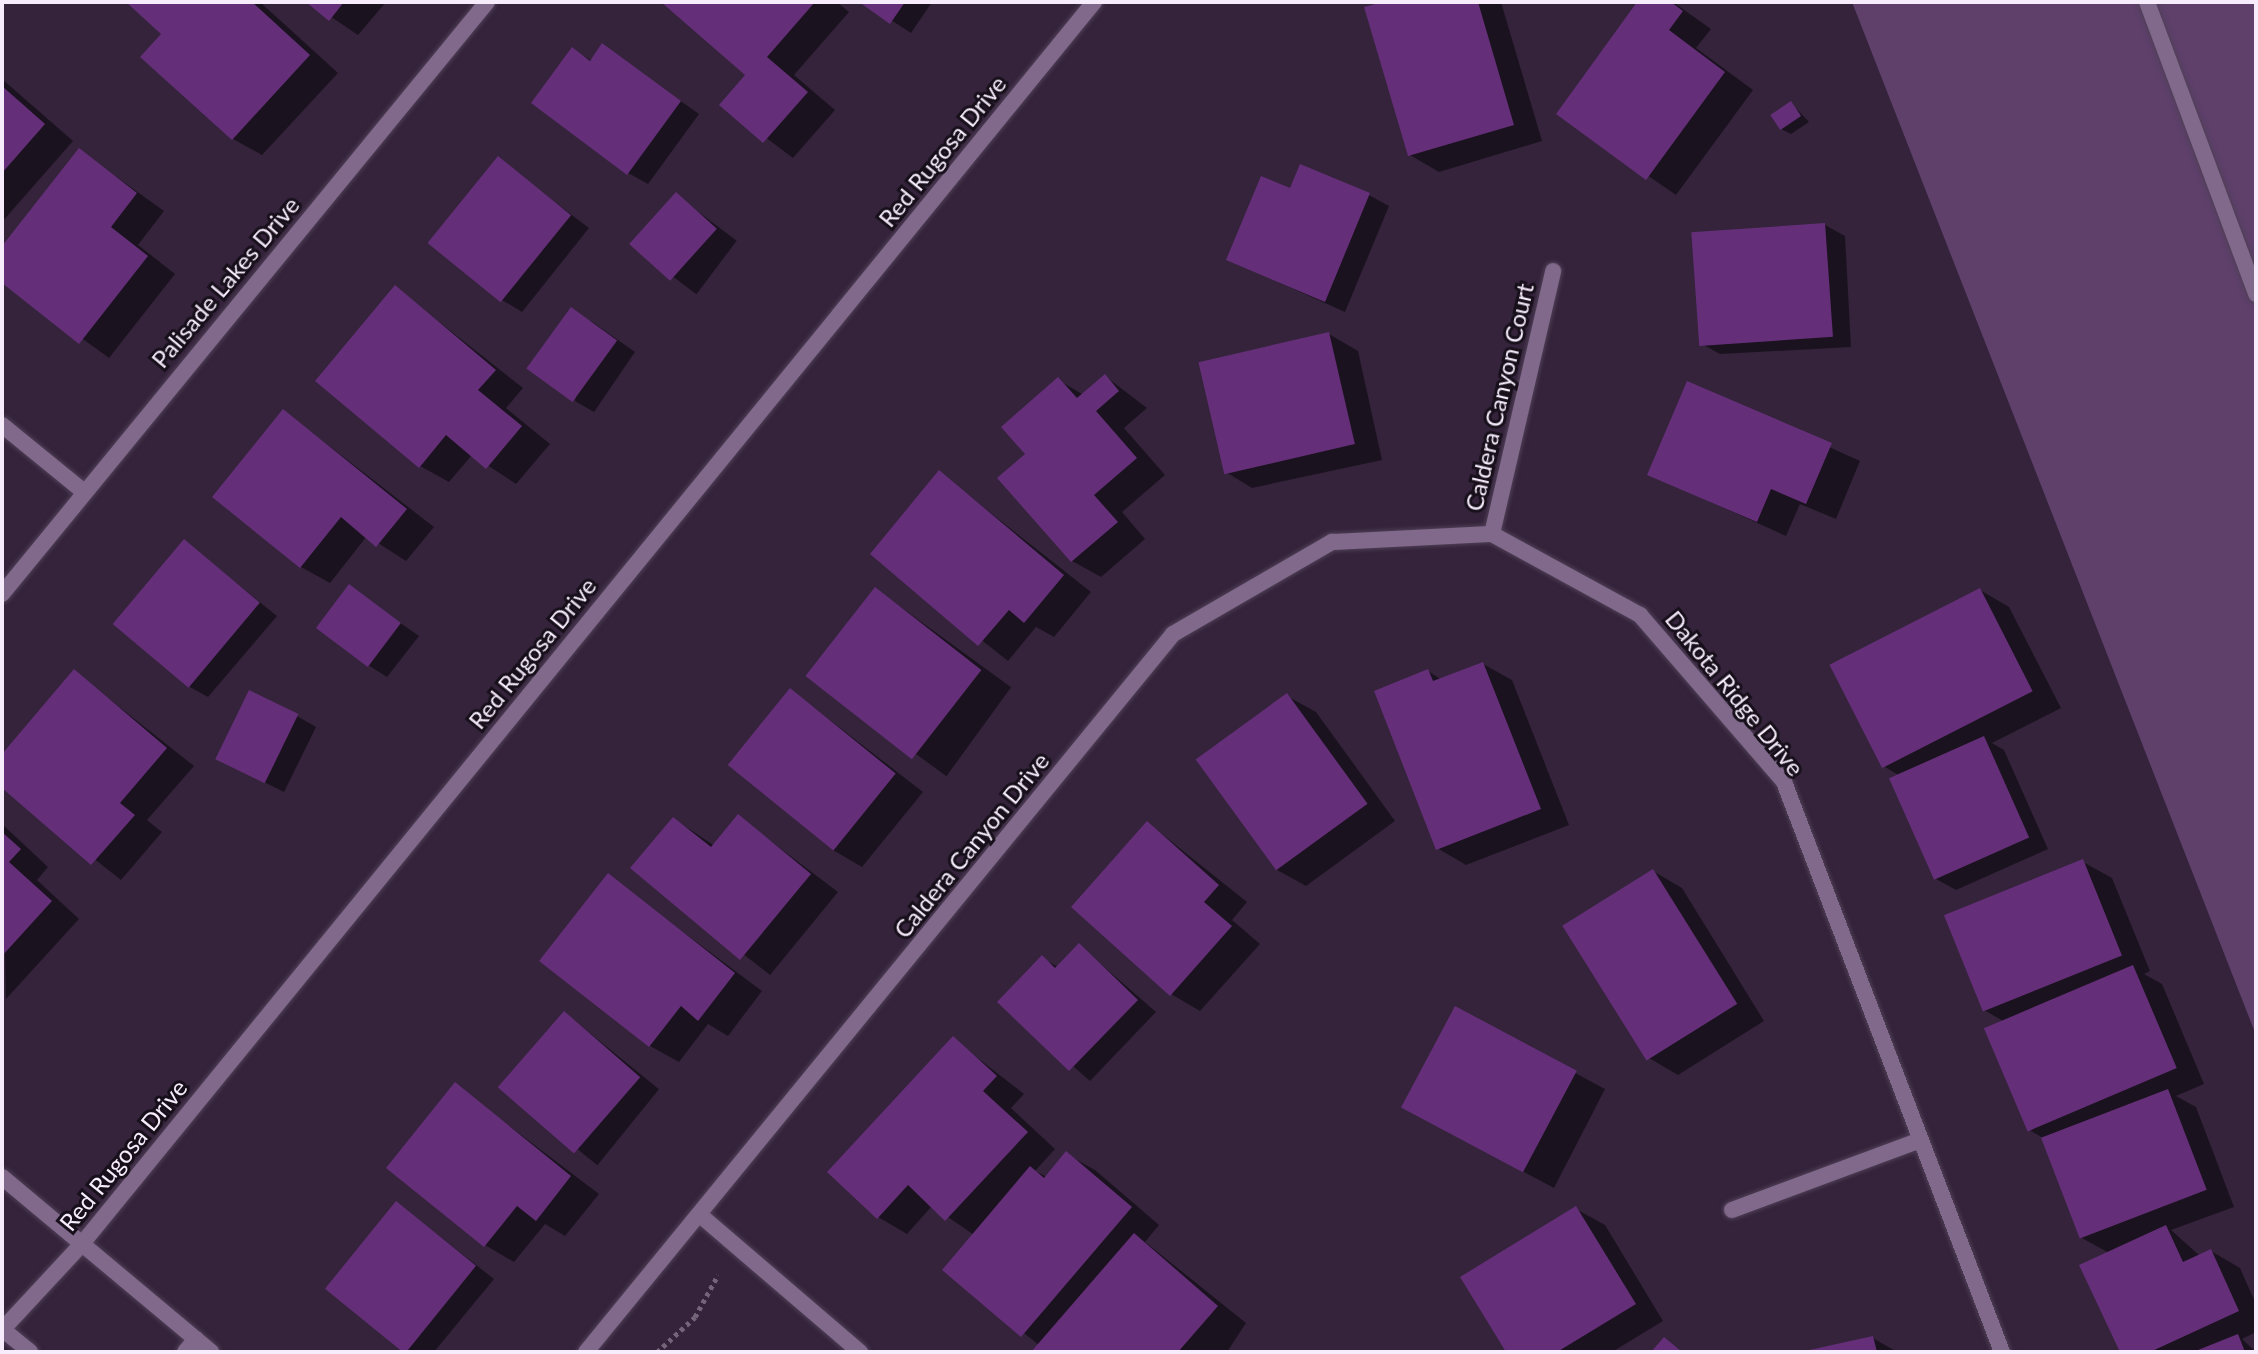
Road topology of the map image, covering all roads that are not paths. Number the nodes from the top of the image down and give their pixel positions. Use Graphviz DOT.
graph roads {
  1 [pos="487,2"];
  2 [pos="1094,2"];
  3 [pos="2147,2"];
  4 [pos="1553,271"];
  5 [pos="2256,294"];
  6 [pos="2,425"];
  7 [pos="83,491"];
  8 [pos="1492,534"];
  9 [pos="2,594"];
  10 [pos="1920,1140"];
  11 [pos="2,1177"];
  12 [pos="1732,1210"];
  13 [pos="700,1215"];
  14 [pos="81,1245"];
  15 [pos="2,1330"];
  16 [pos="190,1346"];
  17 [pos="30,1352"];
  18 [pos="211,1352"];
  19 [pos="586,1352"];
  20 [pos="860,1352"];
  21 [pos="2002,1352"];
  1 -- 7 [label="street, Palisade Lakes Drive"];
  2 -- 14 [label="street, Red Rugosa Drive"];
  3 -- 5 [label="street"];
  4 -- 8 [label="street, Caldera Canyon Court"];
  6 -- 7 [label="street"];
  7 -- 9 [label="street, Palisade Lakes Drive"];
  8 -- 10 [label="street, Dakota Ridge Drive"];
  8 -- 13 [label="street, Caldera Canyon Drive"];
  10 -- 12 [label="street"];
  10 -- 21 [label="street, Dakota Ridge Drive"];
  11 -- 14 [label="street"];
  13 -- 19 [label="street, Caldera Canyon Drive"];
  13 -- 20 [label="street"];
  14 -- 15 [label="street, Red Rugosa Drive"];
  14 -- 16 [label="street"];
  15 -- 17 [label="street"];
  16 -- 18 [label="street"];
}
